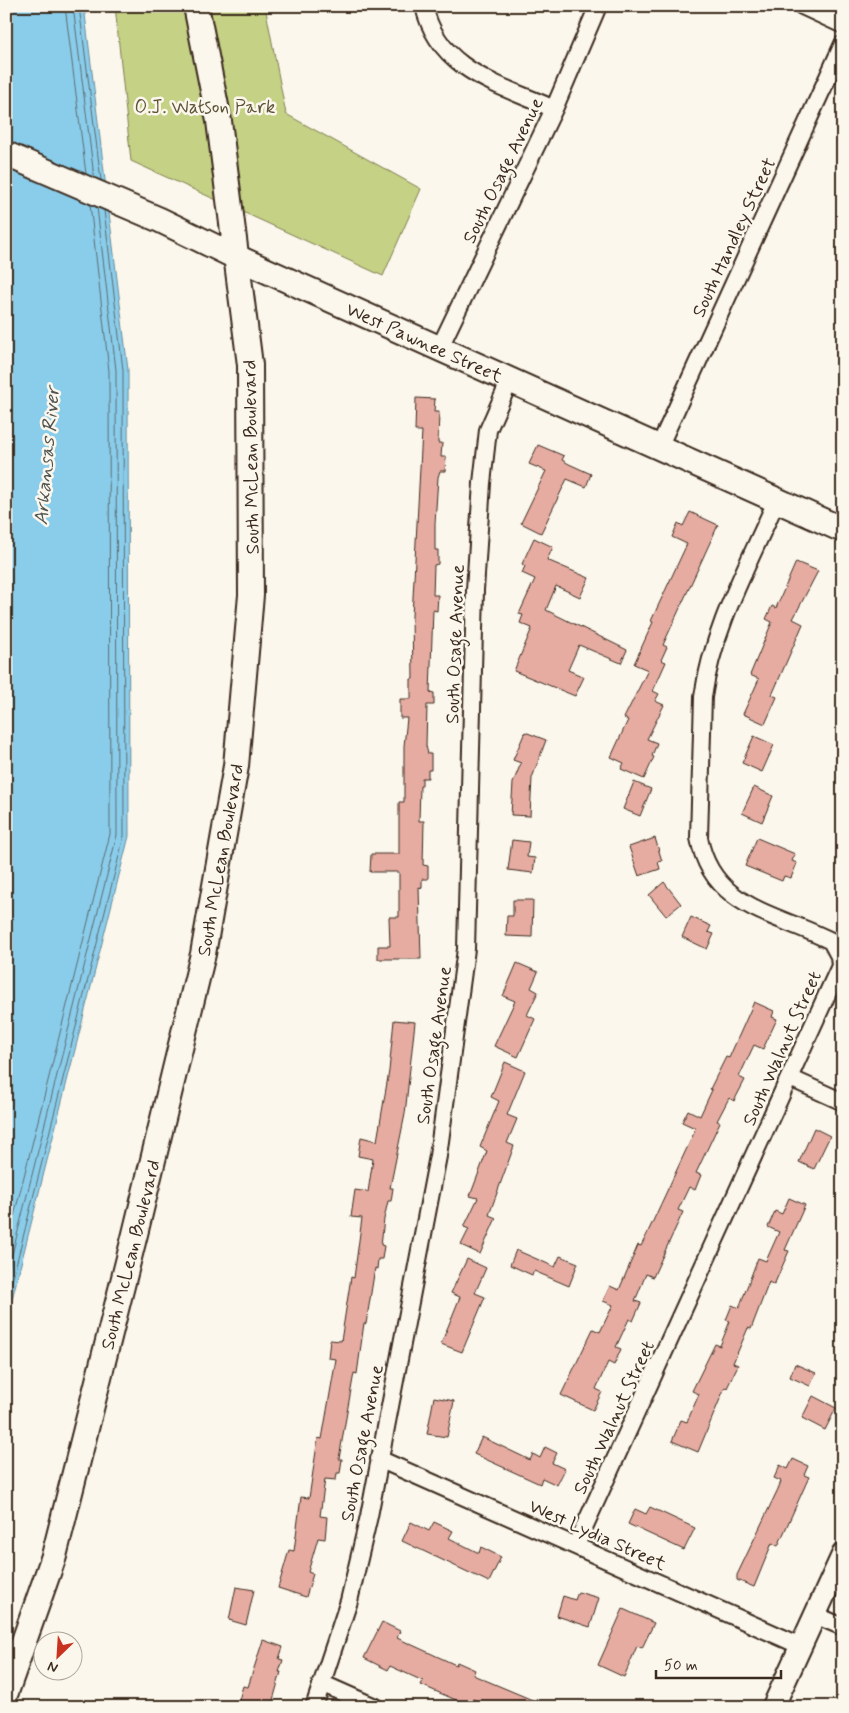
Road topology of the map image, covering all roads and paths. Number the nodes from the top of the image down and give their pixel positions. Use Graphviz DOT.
graph roads {
  1 [pos="196,6"];
  2 [pos="424,6"];
  3 [pos="598,6"];
  4 [pos="802,6"];
  5 [pos="843,25"];
  6 [pos="843,44"];
  7 [pos="554,109"];
  8 [pos="6,154"];
  9 [pos="236,258"];
  10 [pos="439,349"];
  11 [pos="510,380"];
  12 [pos="659,447"];
  13 [pos="776,499"];
  14 [pos="843,530"];
  15 [pos="790,1078"];
  16 [pos="843,1102"];
  17 [pos="379,1459"];
  18 [pos="576,1545"];
  19 [pos="843,1554"];
  20 [pos="815,1615"];
  21 [pos="843,1627"];
  22 [pos="801,1646"];
  23 [pos="321,1683"];
  24 [pos="6,1692"];
  25 [pos="314,1707"];
  26 [pos="375,1707"];
  27 [pos="773,1707"];
  1 -- 9 [label="main road, South McLean Boulevard"];
  2 -- 7 [label="street"];
  3 -- 7 [label="street, South Osage Avenue"];
  4 -- 5 [label="street"];
  6 -- 12 [label="street, South Handley Street"];
  7 -- 10 [label="street, South Osage Avenue"];
  8 -- 9 [label="main road, West Pawnee Street"];
  9 -- 10 [label="main road, West Pawnee Street"];
  9 -- 24 [label="main road, South McLean Boulevard"];
  10 -- 11 [label="main road, West Pawnee Street"];
  11 -- 12 [label="main road, West Pawnee Street"];
  11 -- 17 [label="street, South Osage Avenue"];
  12 -- 13 [label="main road, West Pawnee Street"];
  13 -- 14 [label="main road, West Pawnee Street"];
  13 -- 15 [label="street, South Walnut Street"];
  15 -- 16 [label="street"];
  15 -- 18 [label="street, South Walnut Street"];
  17 -- 18 [label="street, West Lydia Street"];
  17 -- 23 [label="street, South Osage Avenue"];
  18 -- 22 [label="street, West Lydia Street"];
  19 -- 20 [label="street"];
  20 -- 21 [label="street"];
  20 -- 22 [label="street"];
  22 -- 27 [label="street"];
  23 -- 25 [label="street, South Osage Avenue"];
  23 -- 26 [label="street"];
}
